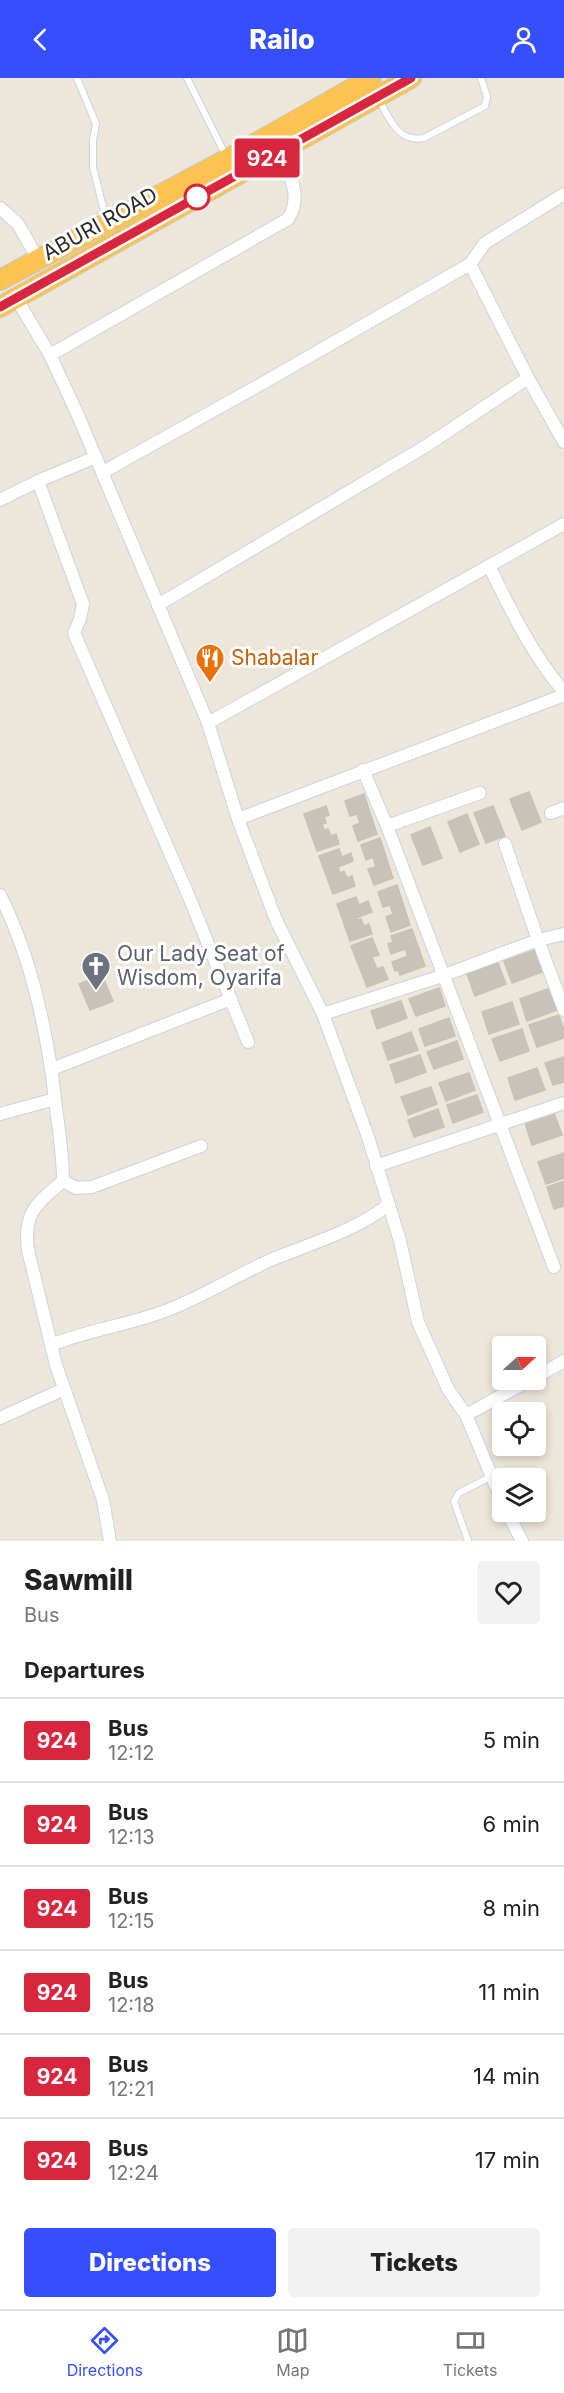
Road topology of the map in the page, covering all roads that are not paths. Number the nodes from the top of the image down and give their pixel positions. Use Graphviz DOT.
graph roads {
  1 [pos="77,78"];
  2 [pos="186,78"];
  3 [pos="411,78"];
  4 [pos="481,78"];
  5 [pos="374,87"];
  6 [pos="280,151"];
  7 [pos="228,159"];
  8 [pos="564,194"];
  9 [pos="0,208"];
  10 [pos="107,223"];
  11 [pos="38,259"];
  12 [pos="470,264"];
  13 [pos="0,280"];
  14 [pos="8,303"];
  15 [pos="50,355"];
  16 [pos="528,378"];
  17 [pos="564,442"];
  18 [pos="96,457"];
  19 [pos="103,472"];
  20 [pos="38,481"];
  21 [pos="0,500"];
  22 [pos="564,524"];
  23 [pos="489,566"];
  24 [pos="158,605"];
  25 [pos="564,694"];
  26 [pos="208,723"];
  27 [pos="363,770"];
  28 [pos="480,793"];
  29 [pos="564,808"];
  30 [pos="551,813"];
  31 [pos="238,819"];
  32 [pos="387,826"];
  33 [pos="505,844"];
  34 [pos="0,895"];
  35 [pos="564,934"];
  36 [pos="538,940"];
  37 [pos="442,975"];
  38 [pos="231,999"];
  39 [pos="564,1010"];
  40 [pos="323,1014"];
  41 [pos="248,1042"];
  42 [pos="52,1069"];
  43 [pos="55,1099"];
  44 [pos="564,1103"];
  45 [pos="0,1114"];
  46 [pos="499,1125"];
  47 [pos="201,1146"];
  48 [pos="376,1166"];
  49 [pos="63,1181"];
  50 [pos="388,1204"];
  51 [pos="554,1267"];
  52 [pos="51,1345"];
  53 [pos="564,1361"];
  54 [pos="546,1371"];
  55 [pos="64,1389"];
  56 [pos="512,1390"];
  57 [pos="466,1415"];
  58 [pos="0,1418"];
  59 [pos="492,1476"];
  60 [pos="512,1522"];
  61 [pos="110,1541"];
  62 [pos="468,1541"];
  63 [pos="522,1541"];
  1 -- 10 [label="lane"];
  2 -- 7 [label="lane"];
  3 -- 5 [label="highway, ABURI ROAD"];
  4 -- 5 [label="lane"];
  5 -- 6 [label="highway, ABURI ROAD"];
  5 -- 7 [label="highway, ABURI ROAD"];
  6 -- 14 [label="highway, ABURI ROAD"];
  6 -- 15 [label="street"];
  7 -- 10 [label="highway, ABURI ROAD"];
  8 -- 12 [label="street"];
  9 -- 11 [label="street"];
  10 -- 11 [label="highway, ABURI ROAD"];
  11 -- 13 [label="highway, ABURI ROAD"];
  12 -- 16 [label="street"];
  12 -- 19 [label="street"];
  14 -- 15 [label="street"];
  15 -- 18 [label="street"];
  16 -- 17 [label="street"];
  16 -- 24 [label="street"];
  18 -- 19 [label="street"];
  18 -- 20 [label="street"];
  19 -- 24 [label="street"];
  20 -- 21 [label="street"];
  20 -- 38 [label="street"];
  22 -- 23 [label="street"];
  23 -- 25 [label="street"];
  23 -- 26 [label="street"];
  24 -- 26 [label="street"];
  25 -- 27 [label="street"];
  26 -- 31 [label="street"];
  27 -- 31 [label="street"];
  27 -- 32 [label="street"];
  28 -- 32 [label="street"];
  29 -- 30 [label="street"];
  31 -- 40 [label="street"];
  32 -- 37 [label="street"];
  33 -- 36 [label="street"];
  34 -- 42 [label="street"];
  35 -- 36 [label="street"];
  36 -- 37 [label="street"];
  36 -- 39 [label="street"];
  37 -- 40 [label="street"];
  37 -- 46 [label="street"];
  38 -- 41 [label="street"];
  38 -- 42 [label="street"];
  40 -- 48 [label="street"];
  42 -- 43 [label="street"];
  43 -- 45 [label="street"];
  43 -- 49 [label="street"];
  44 -- 46 [label="street"];
  46 -- 48 [label="street"];
  46 -- 51 [label="street"];
  47 -- 49 [label="street"];
  48 -- 50 [label="street"];
  49 -- 52 [label="street"];
  50 -- 52 [label="street"];
  50 -- 57 [label="street"];
  52 -- 55 [label="street"];
  53 -- 54 [label="street"];
  55 -- 58 [label="street"];
  55 -- 61 [label="street"];
  56 -- 57 [label="street"];
  57 -- 59 [label="street"];
  59 -- 62 [label="lane"];
  60 -- 63 [label="street"];
}
